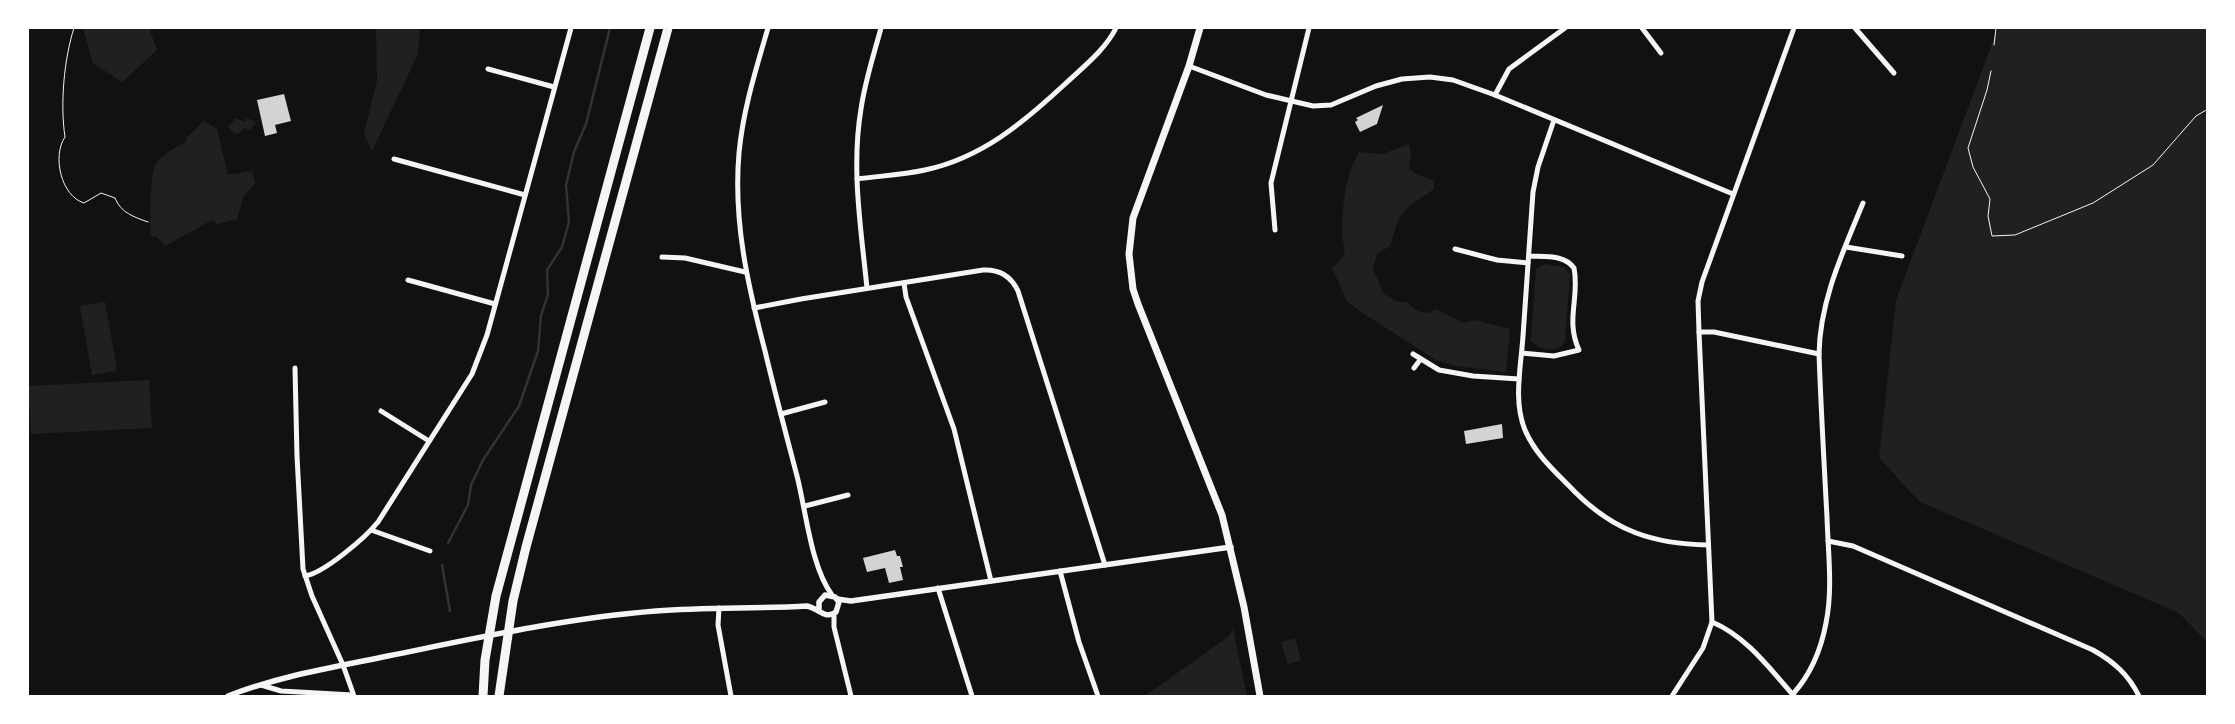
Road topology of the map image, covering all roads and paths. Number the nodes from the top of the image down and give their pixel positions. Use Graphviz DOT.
graph roads {
  1 [pos="74,28"];
  2 [pos="571,28"];
  3 [pos="650,28"];
  4 [pos="668,28"];
  5 [pos="768,28"];
  6 [pos="881,28"];
  7 [pos="1116,28"];
  8 [pos="1200,28"];
  9 [pos="1309,28"];
  10 [pos="1565,28"];
  11 [pos="1642,28"];
  12 [pos="1794,28"];
  13 [pos="1855,28"];
  14 [pos="1996,28"];
  15 [pos="1557,29"];
  16 [pos="1994,45"];
  17 [pos="1661,53"];
  18 [pos="1189,66"];
  19 [pos="488,69"];
  20 [pos="1991,71"];
  21 [pos="1894,72"];
  22 [pos="554,86"];
  23 [pos="1495,95"];
  24 [pos="1290,102"];
  25 [pos="2208,109"];
  26 [pos="1554,120"];
  27 [pos="394,159"];
  28 [pos="857,179"];
  29 [pos="1733,194"];
  30 [pos="525,195"];
  31 [pos="1863,203"];
  32 [pos="148,222"];
  33 [pos="1275,230"];
  34 [pos="1846,247"];
  35 [pos="1455,249"];
  36 [pos="1528,256"];
  37 [pos="1902,256"];
  38 [pos="662,257"];
  39 [pos="1528,263"];
  40 [pos="745,272"];
  41 [pos="408,280"];
  42 [pos="904,283"];
  43 [pos="867,288"];
  44 [pos="495,304"];
  45 [pos="754,308"];
  46 [pos="1699,332"];
  47 [pos="1522,353"];
  48 [pos="1413,354"];
  49 [pos="1819,354"];
  50 [pos="1420,360"];
  51 [pos="296,368"];
  52 [pos="1414,368"];
  53 [pos="1519,378"];
  54 [pos="825,402"];
  55 [pos="381,411"];
  56 [pos="781,414"];
  57 [pos="429,441"];
  58 [pos="848,495"];
  59 [pos="805,506"];
  60 [pos="371,530"];
  61 [pos="1828,541"];
  62 [pos="1708,545"];
  63 [pos="1231,547"];
  64 [pos="430,551"];
  65 [pos="1105,565"];
  66 [pos="1060,571"];
  67 [pos="305,576"];
  68 [pos="823,581"];
  69 [pos="991,581"];
  70 [pos="938,588"];
  71 [pos="834,597"];
  72 [pos="851,601"];
  73 [pos="820,602"];
  74 [pos="719,608"];
  75 [pos="838,609"];
  76 [pos="834,614"];
  77 [pos="827,615"];
  78 [pos="1712,622"];
  79 [pos="834,627"];
  80 [pos="343,665"];
  81 [pos="261,686"];
  82 [pos="1794,695"];
  83 [pos="228,696"];
  84 [pos="354,696"];
  85 [pos="483,696"];
  86 [pos="499,696"];
  87 [pos="731,696"];
  88 [pos="851,696"];
  89 [pos="972,696"];
  90 [pos="1098,696"];
  91 [pos="1260,696"];
  92 [pos="1672,696"];
  93 [pos="2138,696"];
  1 -- 32 [label="path"];
  2 -- 22 [label="street"];
  3 -- 85 [label="highway"];
  4 -- 86 [label="highway"];
  5 -- 40 [label="street"];
  6 -- 28 [label="street"];
  7 -- 28 [label="street"];
  8 -- 18 [label="main road"];
  9 -- 24 [label="street"];
  10 -- 15 [label="street"];
  11 -- 17 [label="street"];
  12 -- 29 [label="street"];
  13 -- 21 [label="street"];
  14 -- 16 [label="path"];
  15 -- 23 [label="street"];
  18 -- 24 [label="street"];
  18 -- 63 [label="main road"];
  19 -- 22 [label="street"];
  20 -- 25 [label="path"];
  22 -- 30 [label="street"];
  23 -- 24 [label="street"];
  23 -- 26 [label="street"];
  24 -- 33 [label="street"];
  26 -- 29 [label="street"];
  26 -- 36 [label="street"];
  27 -- 30 [label="street"];
  28 -- 43 [label="street"];
  29 -- 46 [label="street"];
  30 -- 44 [label="street"];
  31 -- 34 [label="street"];
  34 -- 37 [label="street"];
  34 -- 49 [label="street"];
  35 -- 39 [label="street"];
  36 -- 39 [label="street"];
  36 -- 47 [label="street"];
  38 -- 40 [label="street"];
  39 -- 47 [label="street"];
  40 -- 45 [label="street"];
  41 -- 44 [label="street"];
  42 -- 43 [label="street"];
  42 -- 65 [label="street"];
  42 -- 69 [label="street"];
  43 -- 45 [label="street"];
  44 -- 57 [label="street"];
  45 -- 56 [label="street"];
  46 -- 49 [label="street"];
  46 -- 62 [label="street"];
  47 -- 53 [label="street"];
  48 -- 50 [label="street"];
  49 -- 61 [label="street"];
  50 -- 52 [label="street"];
  50 -- 53 [label="street"];
  51 -- 67 [label="street"];
  53 -- 62 [label="street"];
  54 -- 56 [label="street"];
  55 -- 57 [label="street"];
  56 -- 59 [label="street"];
  57 -- 60 [label="street"];
  58 -- 59 [label="street"];
  59 -- 68 [label="street"];
  60 -- 64 [label="street"];
  60 -- 67 [label="street"];
  61 -- 82 [label="street"];
  61 -- 93 [label="street"];
  62 -- 78 [label="street"];
  63 -- 65 [label="street"];
  63 -- 91 [label="main road"];
  65 -- 66 [label="street"];
  66 -- 69 [label="street"];
  66 -- 90 [label="street"];
  67 -- 80 [label="street"];
  68 -- 71 [label="street"];
  68 -- 73 [label="street"];
  69 -- 70 [label="street"];
  70 -- 72 [label="street"];
  70 -- 89 [label="street"];
  71 -- 72 [label="street"];
  71 -- 73 [label="street"];
  71 -- 75 [label="street"];
  72 -- 75 [label="street"];
  73 -- 74 [label="street"];
  73 -- 77 [label="street"];
  74 -- 80 [label="street"];
  74 -- 87 [label="street"];
  75 -- 76 [label="street"];
  76 -- 77 [label="street"];
  76 -- 79 [label="street"];
  77 -- 79 [label="street"];
  78 -- 82 [label="street"];
  78 -- 92 [label="street"];
  79 -- 88 [label="street"];
  80 -- 81 [label="street"];
  80 -- 84 [label="street"];
  81 -- 83 [label="street"];
  81 -- 84 [label="street"];
}
